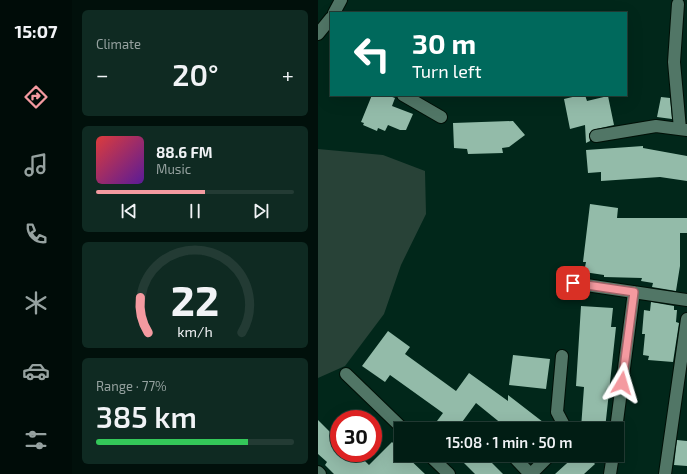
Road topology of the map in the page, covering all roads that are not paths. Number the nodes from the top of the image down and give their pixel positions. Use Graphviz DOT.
graph roads {
  1 [pos="341,0"];
  2 [pos="680,3"];
  3 [pos="335,12"];
  4 [pos="330,19"];
  5 [pos="318,34"];
  6 [pos="405,96"];
  7 [pos="441,117"];
  8 [pos="683,130"];
  9 [pos="596,136"];
  10 [pos="573,283"];
  11 [pos="634,292"];
  12 [pos="687,300"];
  13 [pos="687,318"];
  14 [pos="562,356"];
  15 [pos="346,374"];
  16 [pos="396,422"];
  17 [pos="562,422"];
  18 [pos="617,422"];
  19 [pos="436,462"];
  20 [pos="519,462"];
  21 [pos="543,462"];
  22 [pos="612,462"];
  23 [pos="449,474"];
  24 [pos="530,474"];
  25 [pos="610,474"];
  26 [pos="665,474"];
  1 -- 3 [label="street"];
  2 -- 8 [label="street"];
  4 -- 5 [label="street"];
  6 -- 7 [label="street"];
  8 -- 9 [label="street"];
  10 -- 11 [label="street"];
  11 -- 12 [label="street"];
  11 -- 18 [label="street"];
  13 -- 26 [label="street"];
  14 -- 17 [label="street"];
  15 -- 16 [label="street"];
  19 -- 23 [label="street"];
  20 -- 24 [label="street"];
  21 -- 24 [label="street"];
  22 -- 25 [label="street"];
}
